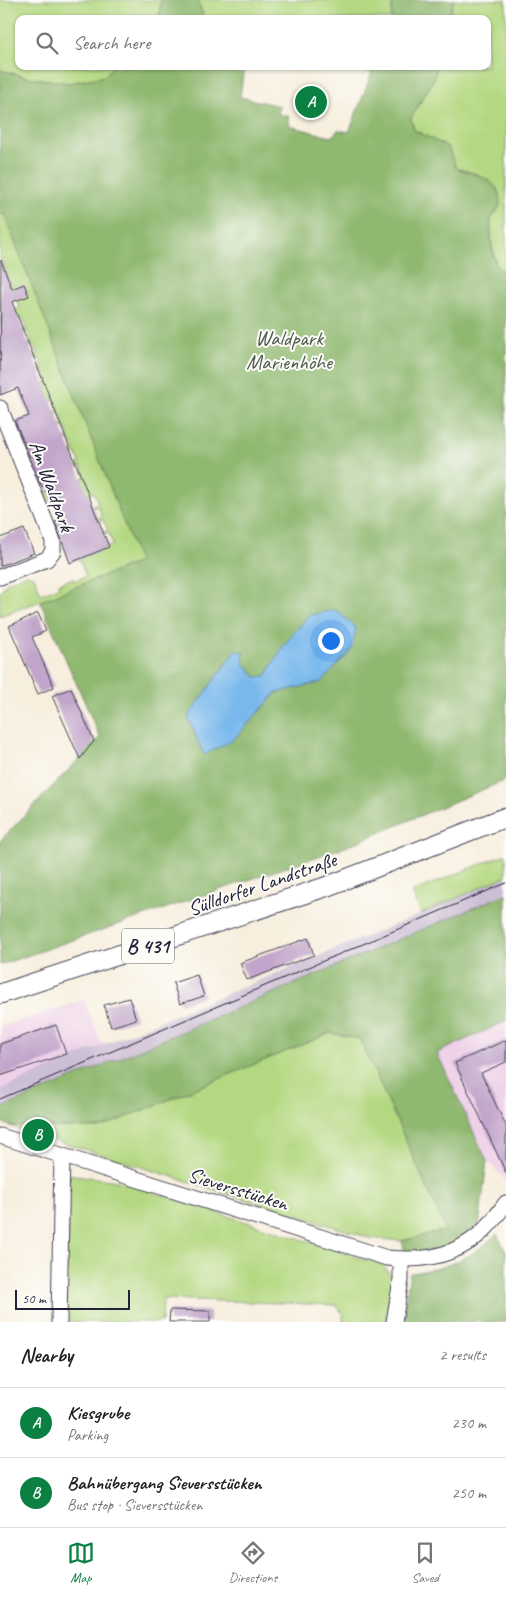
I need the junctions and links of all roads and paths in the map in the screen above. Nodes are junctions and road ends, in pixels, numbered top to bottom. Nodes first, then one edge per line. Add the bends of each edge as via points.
1 (0, 408) edge
2 (0, 577) edge
3 (506, 816) edge
4 (0, 994) edge
5 (0, 1136) edge
6 (62, 1156) junction
7 (506, 1203) edge
8 (401, 1259) junction
9 (59, 1322) edge
10 (394, 1322) edge

1 - 2 street, Am Waldpark via 53,542 53,551 47,559
3 - 4 main road, Sülldorfer Landstraße / B 431 via 320,888
5 - 6 street, Sieversstücken
6 - 8 street, Sieversstücken via 387,1258
6 - 9 street
7 - 8 street, Sieversstücken via 489,1226 463,1246 437,1256
8 - 10 street

